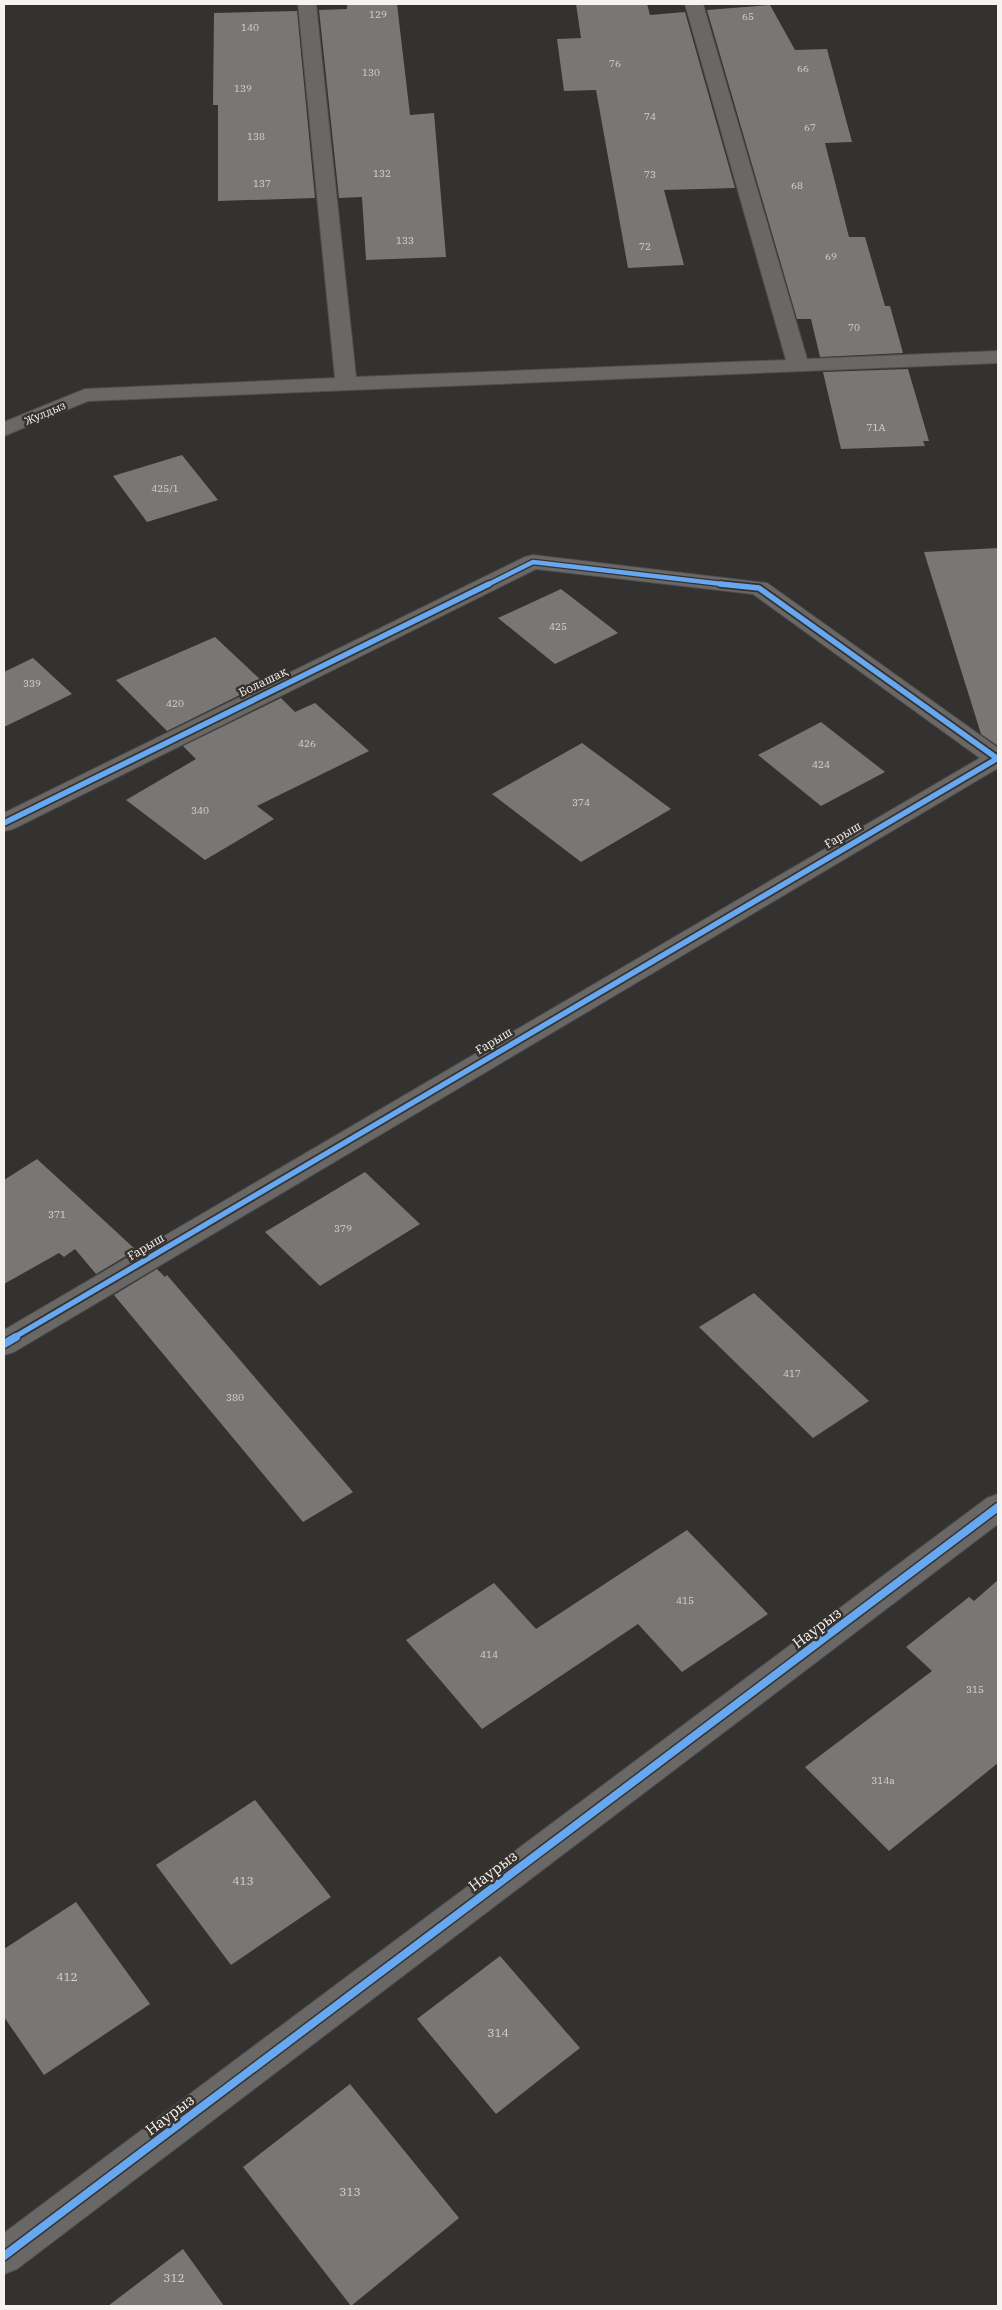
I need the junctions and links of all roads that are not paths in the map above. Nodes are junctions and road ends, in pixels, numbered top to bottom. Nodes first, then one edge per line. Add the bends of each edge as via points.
1 (307, 4) edge
2 (694, 4) edge
3 (998, 357) edge
4 (798, 365) junction
5 (346, 384) junction
6 (4, 430) edge
7 (998, 758) edge
8 (4, 823) edge
9 (4, 1344) edge
10 (998, 1507) edge
11 (4, 2256) edge

1 - 5 street
2 - 4 street
3 - 4 street
4 - 5 street
5 - 6 street, Жулдыз via 85,395
7 - 8 street, Болашақ via 759,588 533,562
7 - 9 street, Ғарыш
10 - 11 street, Наурыз

